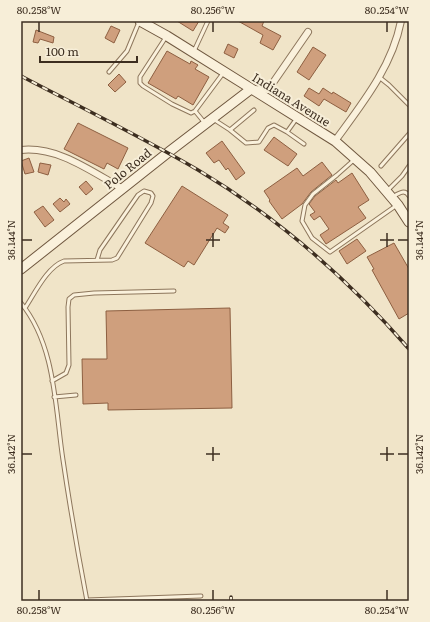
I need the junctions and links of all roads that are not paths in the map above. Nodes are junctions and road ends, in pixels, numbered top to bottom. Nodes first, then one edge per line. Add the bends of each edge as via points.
1 (140, 21) edge
2 (208, 21) edge
3 (401, 21) edge
4 (151, 24) edge
5 (308, 32) dead end
6 (167, 36) junction
7 (193, 52) junction
8 (109, 72) dead end
9 (224, 72) junction
10 (380, 77) junction
11 (251, 89) junction
12 (409, 105) edge
13 (254, 110) dead end
14 (195, 111) junction
15 (297, 118) junction
16 (208, 121) junction
17 (230, 130) junction
18 (287, 132) junction
19 (409, 134) edge
20 (335, 141) junction
21 (304, 144) dead end
22 (21, 150) edge
23 (356, 158) junction
24 (381, 166) dead end
25 (409, 166) edge
26 (123, 189) junction
27 (409, 196) edge
28 (392, 198) junction
29 (409, 222) edge
30 (97, 260) junction
31 (21, 268) edge
32 (174, 291) dead end
33 (21, 303) edge
34 (24, 308) junction
35 (52, 381) junction
36 (76, 395) dead end
37 (54, 396) junction
38 (201, 596) dead end
39 (87, 600) edge

1 - 4 main road, Indiana Avenue
1 - 8 lane via 127,51
2 - 7 lane
3 - 10 street via 394,47
4 - 6 main road, Indiana Avenue
5 - 11 street via 268,90
6 - 7 main road, Indiana Avenue
6 - 14 lane via 140,77 140,83 172,104 191,113
7 - 9 main road, Indiana Avenue
9 - 11 main road, Indiana Avenue
9 - 14 lane
10 - 12 lane
10 - 20 street
11 - 15 main road, Indiana Avenue
11 - 16 main road, Polo Road
13 - 17 lane
14 - 16 lane
15 - 18 lane
15 - 20 main road, Indiana Avenue
16 - 17 lane
16 - 26 main road, Polo Road
17 - 18 lane via 246,143 259,142 268,128 274,126
18 - 21 lane
19 - 24 lane
20 - 23 main road, Indiana Avenue
22 - 26 street via 31,149 67,158
23 - 28 main road, Indiana Avenue
23 - 28 lane via 313,194 305,206 302,221 312,238 330,252
25 - 28 lane
26 - 31 main road, Polo Road
27 - 28 lane via 402,192
28 - 29 main road, Indiana Avenue
30 - 30 lane via 117,258 151,203 151,193 144,191 138,195 100,250
30 - 34 lane via 64,261 56,264
32 - 35 lane via 94,292 74,295 69,299 68,307 69,365 66,373
33 - 34 lane
34 - 35 lane via 41,340
35 - 37 lane
36 - 37 lane
37 - 39 lane
38 - 39 lane

